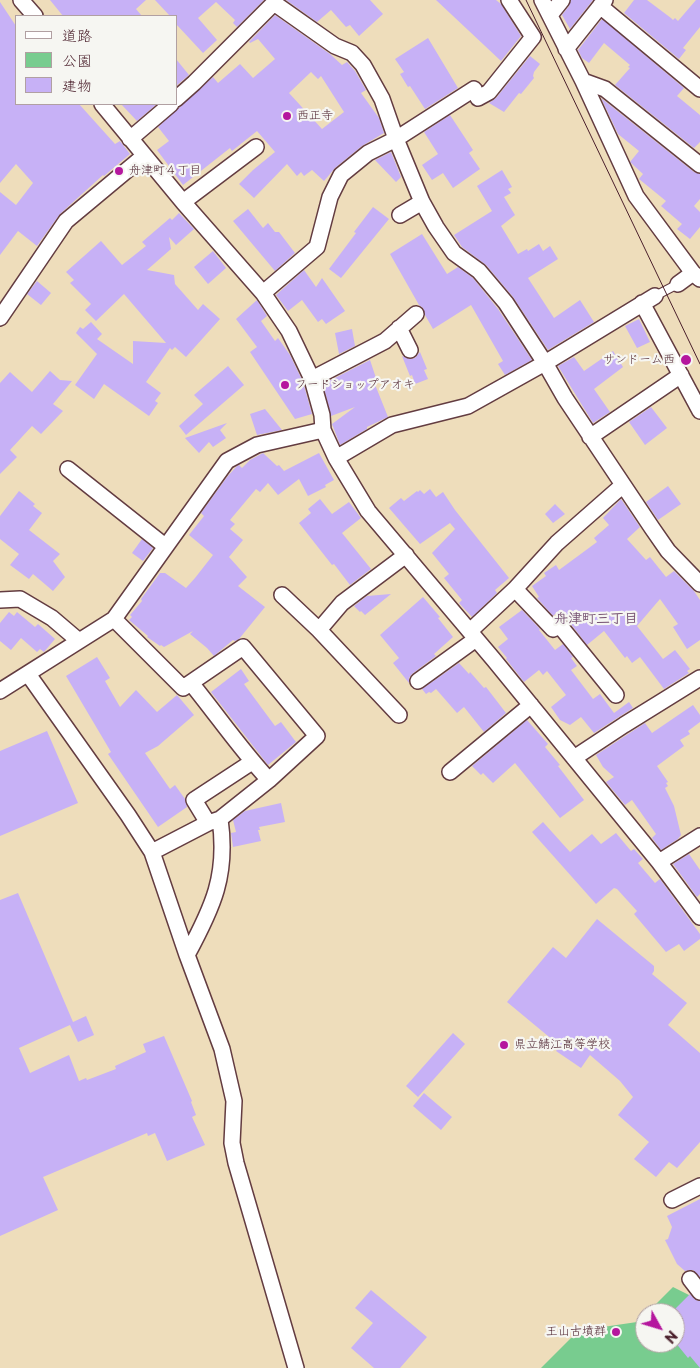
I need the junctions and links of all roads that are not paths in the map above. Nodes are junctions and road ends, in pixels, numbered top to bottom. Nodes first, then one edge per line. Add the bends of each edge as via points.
1 (509, 0) edge
2 (542, 0) edge
3 (562, 0) edge
4 (274, 1) edge
5 (602, 3) edge
6 (550, 15) junction
7 (566, 49) junction
8 (583, 81) junction
9 (700, 89) edge
10 (178, 97) edge
11 (103, 105) edge
12 (170, 105) edge
13 (130, 139) junction
14 (396, 139) junction
15 (256, 146) dead end
16 (144, 156) junction
17 (700, 165) edge
18 (182, 202) junction
19 (422, 202) junction
20 (400, 215) dead end
21 (696, 276) edge
22 (678, 284) joint
23 (263, 292) junction
24 (649, 300) junction
25 (416, 314) dead end
26 (0, 318) edge
27 (399, 328) junction
28 (410, 350) dead end
29 (545, 363) junction
30 (681, 375) junction
31 (312, 379) junction
32 (700, 410) edge
33 (322, 430) junction
34 (590, 437) junction
35 (336, 458) junction
36 (68, 469) dead end
37 (623, 485) junction
38 (165, 546) junction
39 (406, 555) junction
40 (700, 584) edge
41 (515, 589) junction
42 (282, 595) dead end
43 (0, 600) edge
44 (114, 620) junction
45 (319, 630) junction
46 (473, 635) junction
47 (79, 641) junction
48 (28, 674) junction
49 (700, 678) edge
50 (418, 681) dead end
51 (191, 683) junction
52 (0, 691) edge
53 (616, 695) dead end
54 (531, 705) junction
55 (399, 715) dead end
56 (574, 758) junction
57 (252, 762) junction
58 (450, 772) dead end
59 (269, 780) junction
60 (214, 821) junction
61 (700, 836) edge
62 (152, 852) junction
63 (659, 862) junction
64 (700, 917) edge
65 (186, 955) junction
66 (700, 1186) edge
67 (672, 1200) dead end
68 (690, 1279) dead end
69 (700, 1292) edge
70 (296, 1368) edge

1 - 14 street via 533,37 489,92 478,98 474,89
2 - 6 street
3 - 6 street
4 - 10 street
4 - 14 street via 335,46 352,53 364,65 382,99
5 - 7 street
5 - 9 street
6 - 7 street
7 - 8 street
8 - 17 street via 605,89
8 - 21 street via 636,196
11 - 13 street
12 - 13 street
13 - 16 street
14 - 19 street
14 - 23 street via 368,153 341,175 330,197 317,247
15 - 18 street
16 - 18 street
16 - 26 street via 66,221
18 - 23 street
19 - 20 street
19 - 29 street via 454,253 479,271 506,303
21 - 22 street
22 - 24 lane
23 - 31 street via 290,331
24 - 29 street
24 - 30 street
25 - 27 street
27 - 28 street
27 - 31 street via 385,341
29 - 34 street
29 - 35 street via 468,406 392,425
30 - 32 street
30 - 34 street
31 - 33 street via 322,415
33 - 35 street
33 - 38 street via 257,445 227,461
34 - 37 street
35 - 39 street via 368,511
36 - 38 street
37 - 40 street via 668,551
37 - 41 street via 557,543
38 - 44 street
39 - 45 street via 342,603
39 - 46 street
41 - 46 street
41 - 53 street via 553,629 565,621
42 - 45 street
43 - 47 street via 20,600 52,618
44 - 47 street
44 - 51 street via 183,688
45 - 55 street
46 - 50 street
46 - 54 street
47 - 48 street
48 - 52 street
48 - 62 street
49 - 56 street
51 - 57 street
51 - 59 street via 243,647 317,736
54 - 56 street
54 - 58 street
56 - 63 street
57 - 59 street
57 - 60 street via 194,800
59 - 60 street
60 - 62 street
60 - 65 street via 224,841 219,887
61 - 63 street
62 - 65 street
63 - 64 street
65 - 70 street via 222,1049 234,1101 232,1143 236,1163
66 - 67 street
68 - 69 street

